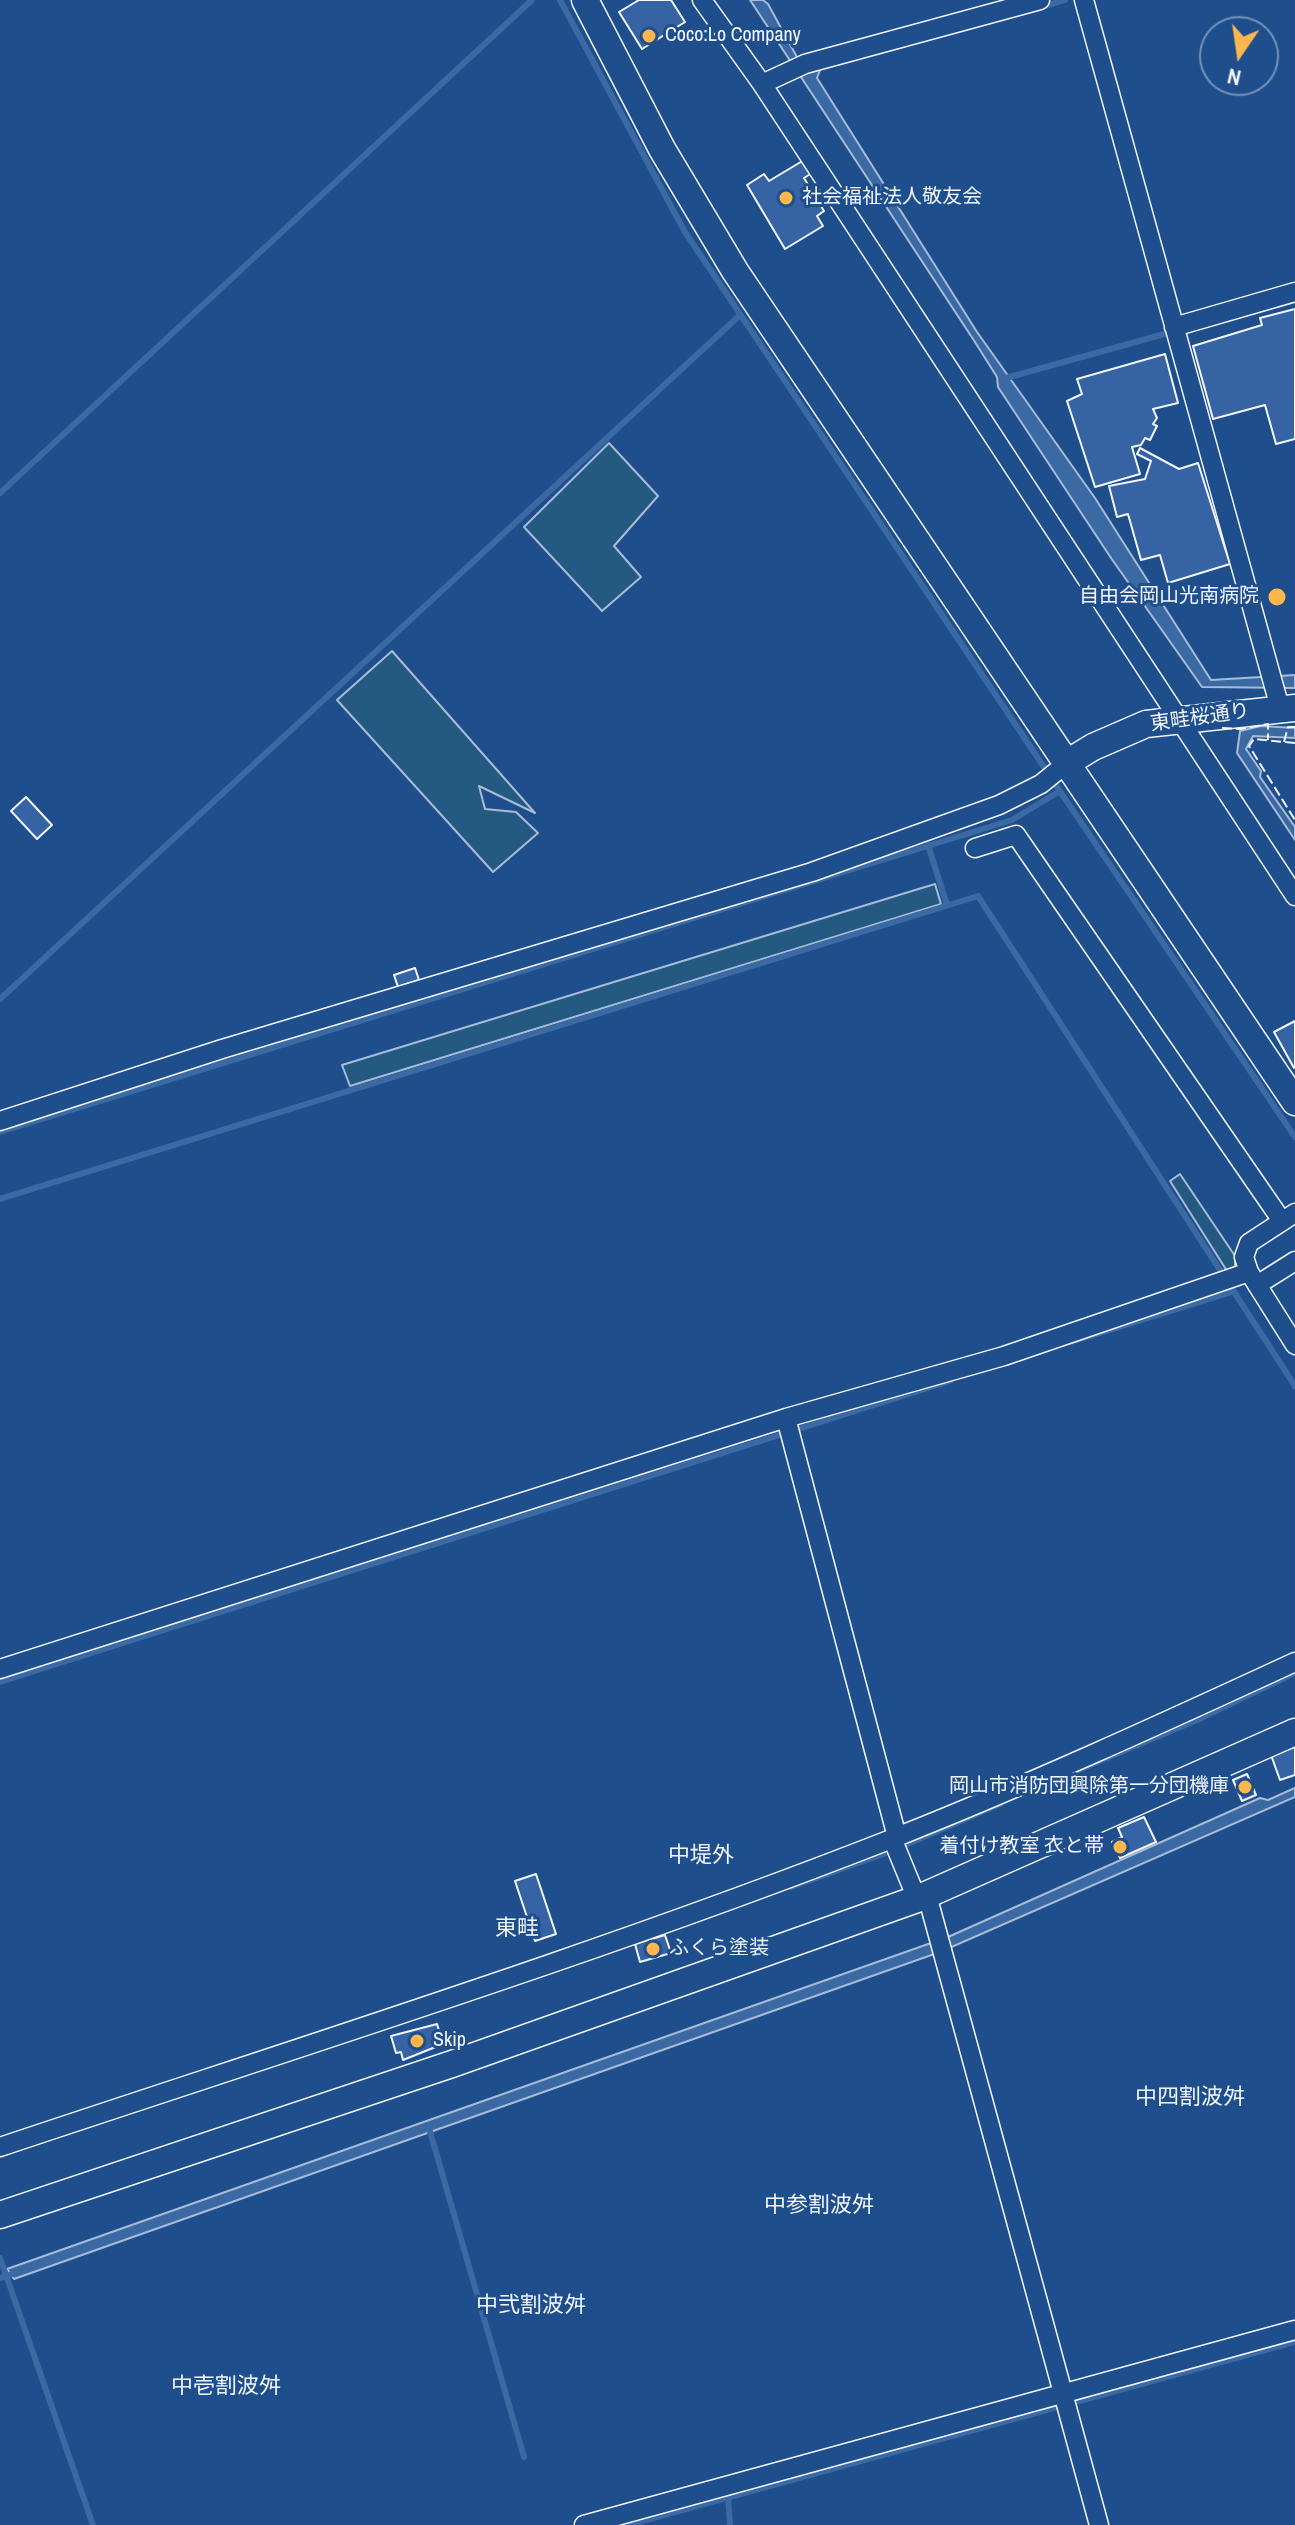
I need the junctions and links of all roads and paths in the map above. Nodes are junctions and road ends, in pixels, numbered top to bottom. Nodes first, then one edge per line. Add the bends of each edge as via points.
1 (585, 0) edge
2 (702, 0) edge
3 (1040, 0) edge
4 (1084, 0) edge
5 (762, 84) junction
6 (1295, 292) edge
7 (1174, 327) junction
8 (1280, 696) edge
9 (1179, 722) junction
10 (1067, 763) junction
11 (975, 848) dead end
12 (1295, 896) edge
13 (1295, 1102) edge
14 (0, 1121) edge
15 (1288, 1217) edge
16 (1295, 1261) edge
17 (1240, 1279) junction
18 (1295, 1345) edge
19 (789, 1427) junction
20 (1295, 1662) edge
21 (0, 1669) edge
22 (1295, 1732) edge
23 (896, 1843) junction
24 (922, 1897) junction
25 (0, 2147) edge
26 (0, 2215) edge
27 (1295, 2330) edge
28 (1066, 2400) junction
29 (584, 2525) edge
30 (1099, 2525) edge

1 - 10 street via 662,149 735,271
2 - 5 street
3 - 5 street via 798,66
4 - 7 street
5 - 9 street
6 - 7 street
7 - 8 street
8 - 9 street, 東畦桜通り
9 - 10 street, 東畦桜通り via 1127,731
9 - 12 street
10 - 13 street
10 - 14 street via 1041,784 999,805 812,872
11 - 15 street via 1016,835
15 - 17 street via 1249,1243
16 - 17 street
17 - 18 street
17 - 19 street
19 - 21 street
19 - 23 street
20 - 23 street
22 - 24 street
23 - 24 street
23 - 25 street
24 - 26 street via 452,2064
24 - 28 street via 942,1946
27 - 28 street
28 - 29 street
28 - 30 street

